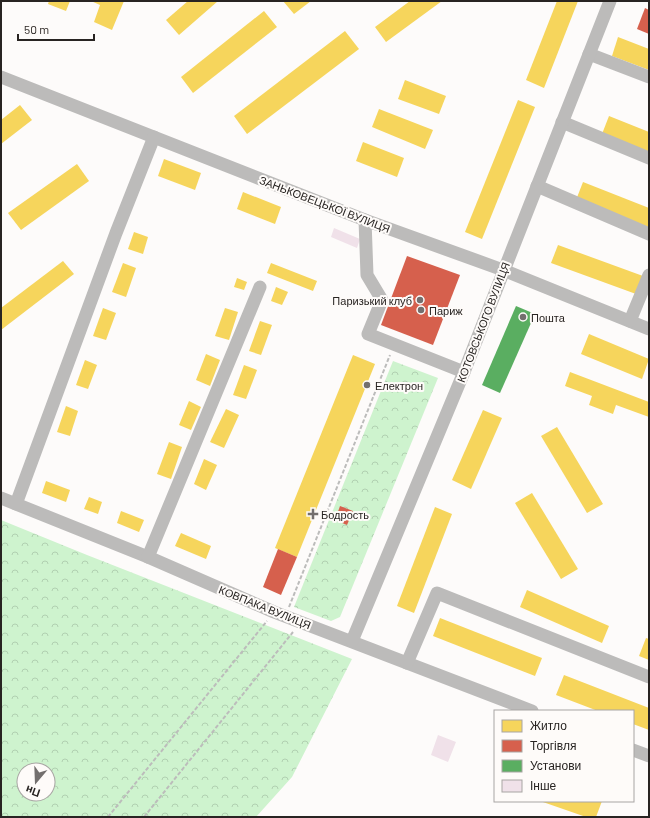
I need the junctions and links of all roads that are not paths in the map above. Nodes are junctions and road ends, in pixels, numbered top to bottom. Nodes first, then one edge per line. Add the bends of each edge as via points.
1 (610, 1) edge
2 (589, 54) junction
3 (1, 77) edge
4 (649, 77) edge
5 (562, 122) junction
6 (154, 137) junction
7 (649, 158) edge
8 (537, 186) junction
9 (365, 220) junction
10 (649, 234) edge
11 (503, 270) junction
12 (649, 275) edge
13 (260, 287) dead end
14 (630, 321) junction
15 (649, 329) edge
16 (464, 372) junction
17 (1, 498) edge
18 (16, 504) junction
19 (148, 557) junction
20 (352, 641) junction
21 (407, 664) junction
22 (649, 677) edge
23 (529, 710) edge
24 (634, 750) edge
25 (649, 756) edge

1 - 2 street, КОТОВСЬКОГО ВУЛИЦЯ
2 - 4 street
2 - 5 street, КОТОВСЬКОГО ВУЛИЦЯ
3 - 6 street, ЗАНЬКОВЕЦЬКОЇ ВУЛИЦЯ
5 - 7 street
5 - 8 street, КОТОВСЬКОГО ВУЛИЦЯ
6 - 9 street, ЗАНЬКОВЕЦЬКОЇ ВУЛИЦЯ
6 - 18 street
8 - 10 street
8 - 11 street, КОТОВСЬКОГО ВУЛИЦЯ
9 - 11 street, ЗАНЬКОВЕЦЬКОЇ ВУЛИЦЯ
9 - 16 street via 367,275 382,300 368,334
11 - 14 street, ЗАНЬКОВЕЦЬКОЇ ВУЛИЦЯ
11 - 16 street, КОТОВСЬКОГО ВУЛИЦЯ
12 - 14 street
13 - 19 street
14 - 15 street, ЗАНЬКОВЕЦЬКОЇ ВУЛИЦЯ
16 - 20 street, КОТОВСЬКОГО ВУЛИЦЯ
17 - 18 street, КОВПАКА ВУЛИЦЯ
18 - 19 street, КОВПАКА ВУЛИЦЯ
19 - 20 street, КОВПАКА ВУЛИЦЯ via 280,614
20 - 21 street, КОВПАКА ВУЛИЦЯ
21 - 22 street via 437,592
21 - 23 street, КОВПАКА ВУЛИЦЯ
24 - 25 street

